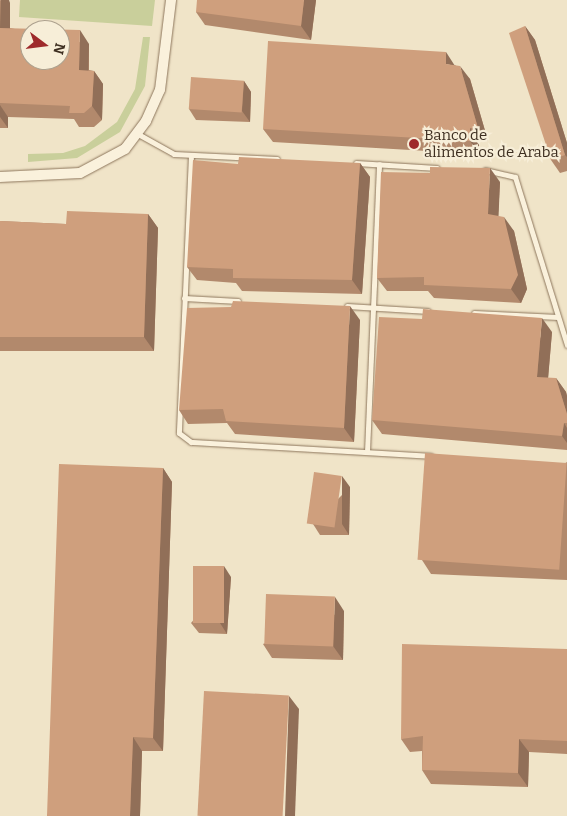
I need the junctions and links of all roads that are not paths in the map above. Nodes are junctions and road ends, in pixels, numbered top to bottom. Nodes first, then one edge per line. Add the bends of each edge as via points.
1 (171, 0) edge
2 (138, 134) junction
3 (190, 155) junction
4 (290, 160) edge
5 (349, 163) edge
6 (379, 164) junction
7 (448, 168) edge
8 (478, 170) edge
9 (0, 177) edge
10 (184, 298) junction
11 (244, 301) edge
12 (334, 306) edge
13 (374, 308) junction
14 (442, 311) edge
15 (461, 312) edge
16 (558, 317) junction
17 (567, 345) edge
18 (367, 452) junction
19 (443, 457) edge

1 - 2 street via 160,90
2 - 3 lane via 174,154
2 - 9 street via 109,160 80,173
3 - 4 lane
3 - 10 lane
5 - 6 lane
6 - 7 lane
6 - 13 lane
8 - 16 lane via 515,177
10 - 11 lane
10 - 18 lane via 179,433 191,442
12 - 13 lane
13 - 14 lane
13 - 18 lane
15 - 16 lane
16 - 17 lane
18 - 19 lane

